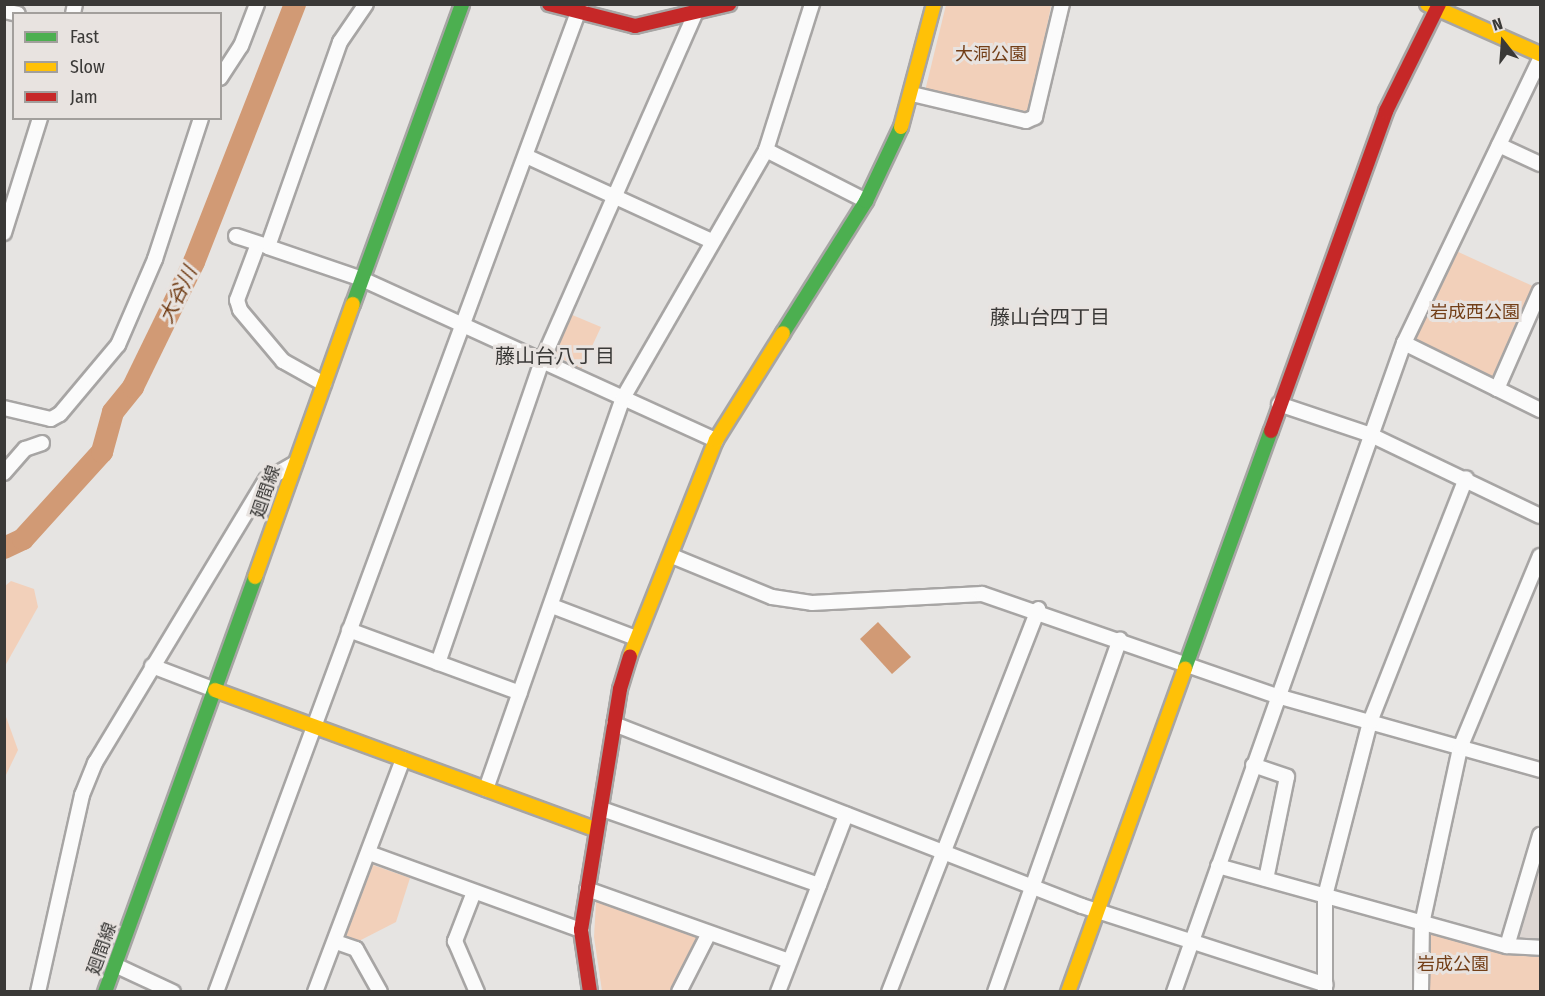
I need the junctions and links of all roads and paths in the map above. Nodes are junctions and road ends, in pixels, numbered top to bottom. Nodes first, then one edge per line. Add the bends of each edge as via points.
1 (256, 4) edge
2 (366, 4) edge
3 (462, 4) edge
4 (549, 4) edge
5 (729, 4) edge
6 (812, 4) edge
7 (934, 4) edge
8 (1062, 4) edge
9 (1434, 6) edge
10 (579, 10) edge
11 (697, 10) edge
12 (1540, 54) edge
13 (1540, 59) edge
14 (225, 60) edge
15 (912, 94) junction
16 (39, 120) edge
17 (200, 120) edge
18 (1499, 144) junction
19 (766, 150) junction
20 (526, 156) junction
21 (1540, 164) edge
22 (615, 198) junction
23 (866, 201) junction
24 (4, 233) edge
25 (236, 236) dead end
26 (712, 241) junction
27 (263, 245) junction
28 (362, 279) junction
29 (1540, 291) edge
30 (462, 325) junction
31 (1404, 344) junction
32 (542, 361) junction
33 (324, 384) junction
34 (1497, 389) junction
35 (623, 398) junction
36 (1279, 404) junction
37 (4, 408) edge
38 (1540, 410) edge
39 (1371, 435) junction
40 (716, 440) junction
41 (42, 443) dead end
42 (295, 463) junction
43 (4, 473) edge
44 (1467, 477) junction
45 (1540, 516) edge
46 (672, 556) junction
47 (1540, 556) edge
48 (552, 606) junction
49 (1038, 609) junction
50 (349, 630) junction
51 (636, 638) junction
52 (1120, 639) junction
53 (438, 663) junction
54 (1184, 663) junction
55 (152, 666) junction
56 (215, 690) junction
57 (520, 693) junction
58 (1277, 696) junction
59 (1370, 723) junction
60 (614, 724) junction
61 (313, 726) junction
62 (1460, 748) junction
63 (403, 759) junction
64 (1253, 765) junction
65 (1540, 770) edge
66 (486, 789) junction
67 (602, 809) junction
68 (846, 815) junction
69 (595, 829) junction
70 (1540, 835) edge
71 (369, 853) junction
72 (944, 853) junction
73 (1218, 866) junction
74 (1266, 879) junction
75 (819, 885) junction
76 (1031, 888) junction
77 (587, 889) junction
78 (474, 892) junction
79 (1325, 896) junction
80 (1097, 912) junction
81 (1422, 924) junction
82 (581, 930) junction
83 (709, 933) junction
84 (336, 942) junction
85 (1191, 944) junction
86 (1507, 946) junction
87 (1540, 948) edge
88 (789, 961) junction
89 (115, 965) junction
90 (1326, 988) edge
91 (38, 992) edge
92 (105, 992) edge
93 (173, 992) edge
94 (216, 992) edge
95 (315, 992) edge
96 (380, 992) edge
97 (477, 992) edge
98 (590, 992) edge
99 (679, 992) edge
100 (778, 992) edge
101 (889, 992) edge
102 (995, 992) edge
103 (1068, 992) edge
104 (1174, 992) edge
105 (1422, 992) edge

1 - 14 street
2 - 27 street via 340,42
3 - 28 street, 廻間線
4 - 10 street
5 - 11 street
6 - 19 street
7 - 15 street
8 - 15 street via 1035,117 1026,121
9 - 12 street
9 - 36 street via 1386,111
10 - 11 street via 635,26
10 - 20 street
11 - 22 street
13 - 18 street
15 - 23 street
16 - 24 street
17 - 37 street via 154,259 118,345 51,419
18 - 21 street
18 - 31 street
19 - 23 street
19 - 26 street
20 - 22 street
20 - 30 street
22 - 26 street
22 - 32 street
23 - 40 street
25 - 27 street
26 - 35 street
27 - 28 street
27 - 33 street via 237,300 240,309 283,362
28 - 30 street
28 - 33 street, 廻間線
29 - 34 street
30 - 32 street
30 - 50 street
31 - 34 street
31 - 39 street
32 - 35 street
32 - 53 street
33 - 42 street, 廻間線
34 - 38 street
35 - 40 street
35 - 48 street
36 - 39 street
36 - 54 street
39 - 44 street
39 - 58 street
40 - 46 street
41 - 43 street via 25,449
42 - 55 street via 266,480
42 - 56 street, 廻間線
44 - 45 street
44 - 59 street
46 - 49 street via 772,597 812,603 982,594
46 - 51 street
47 - 62 street
48 - 51 street
48 - 57 street
49 - 52 street
49 - 72 street
50 - 53 street
50 - 61 street
51 - 60 street
52 - 54 street
52 - 76 street
53 - 57 street
54 - 58 street
54 - 80 street
55 - 56 street
55 - 91 street via 82,795
56 - 61 street
56 - 89 street, 廻間線
57 - 66 street
58 - 59 street
58 - 64 street
59 - 62 street
59 - 79 street
60 - 67 street
60 - 68 street
61 - 63 street
61 - 94 street
62 - 65 street
62 - 81 street
63 - 66 street
63 - 71 street
64 - 73 street
64 - 74 street via 1287,777
66 - 69 street
67 - 69 street
67 - 75 street
68 - 72 street
68 - 75 street
69 - 77 street
70 - 86 street
71 - 78 street
71 - 84 street
72 - 76 street
72 - 101 street
73 - 74 street
73 - 85 street
74 - 79 street
75 - 88 street
76 - 80 street
76 - 102 street
77 - 82 street
77 - 83 street
78 - 82 street
78 - 97 street via 455,941
79 - 81 street
79 - 90 street
80 - 85 street
80 - 103 street
81 - 86 street
81 - 105 street
82 - 98 street
83 - 88 street
83 - 99 street
84 - 95 street
84 - 96 street via 356,949
85 - 90 street
85 - 104 street
86 - 87 street
88 - 100 street
89 - 92 street, 廻間線
89 - 93 street

